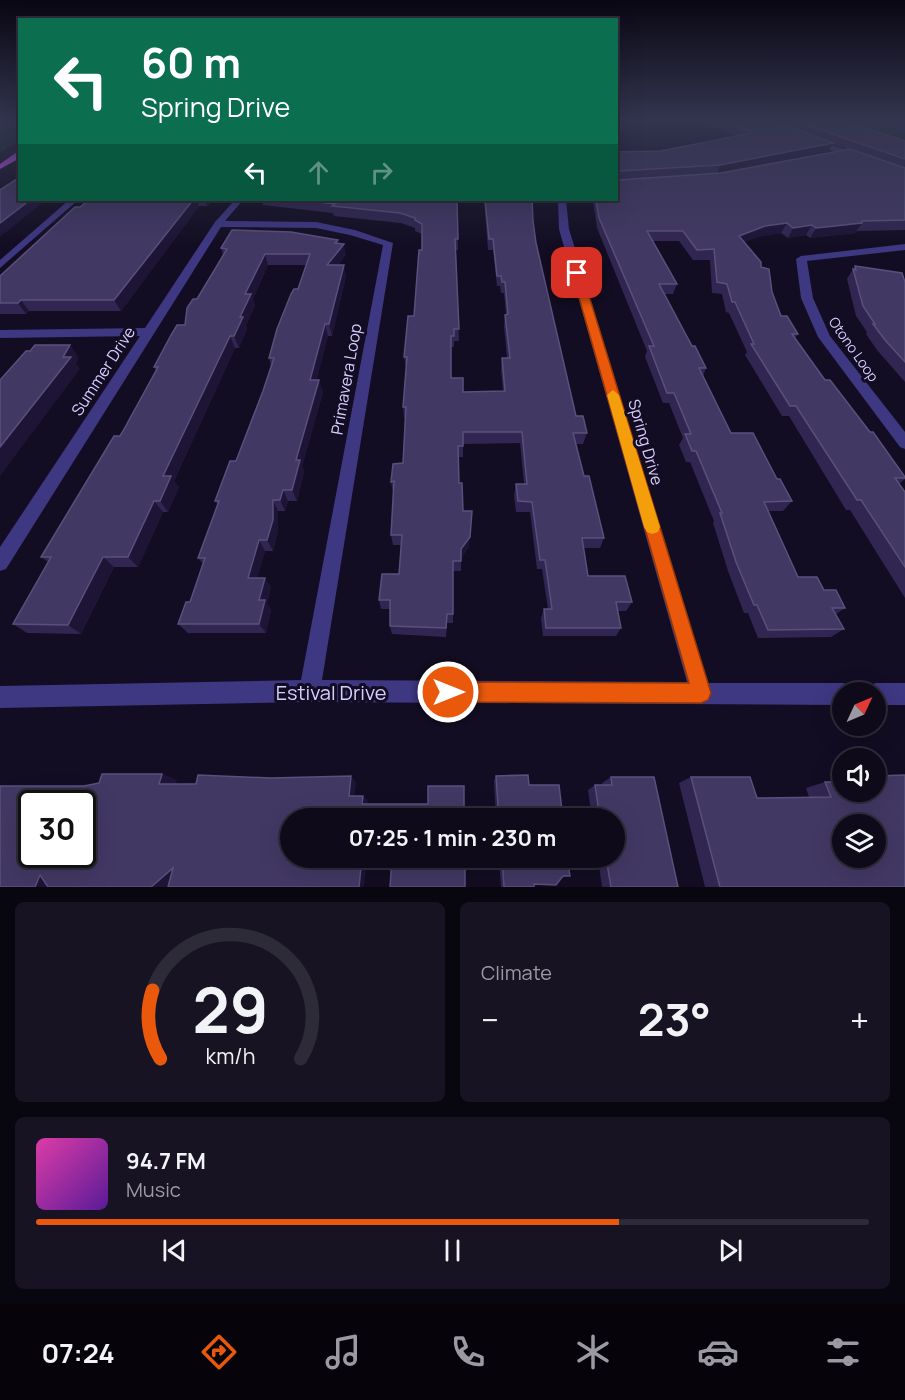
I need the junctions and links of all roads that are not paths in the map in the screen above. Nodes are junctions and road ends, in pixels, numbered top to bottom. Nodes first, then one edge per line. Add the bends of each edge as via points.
1 (73, 201) edge
2 (238, 201) edge
3 (562, 201) edge
4 (218, 224) junction
5 (905, 247) edge
6 (0, 265) edge
7 (148, 332) junction
8 (0, 334) edge
9 (905, 442) edge
10 (0, 563) edge
11 (310, 691) junction
12 (701, 693) junction
13 (832, 694) edge
14 (886, 694) edge
15 (905, 694) edge
16 (0, 697) edge

1 - 6 street
2 - 4 street, Summer Drive
3 - 12 street, Spring Drive via 564,229
4 - 7 street, Summer Drive
4 - 11 street, Primavera Loop via 316,225 388,243
5 - 9 street, Otono Loop via 801,259 807,298 824,337
7 - 8 street
7 - 10 street, Summer Drive
11 - 12 street, Estival Drive
11 - 16 street, Estival Drive
12 - 13 street, Estival Drive
14 - 15 street

